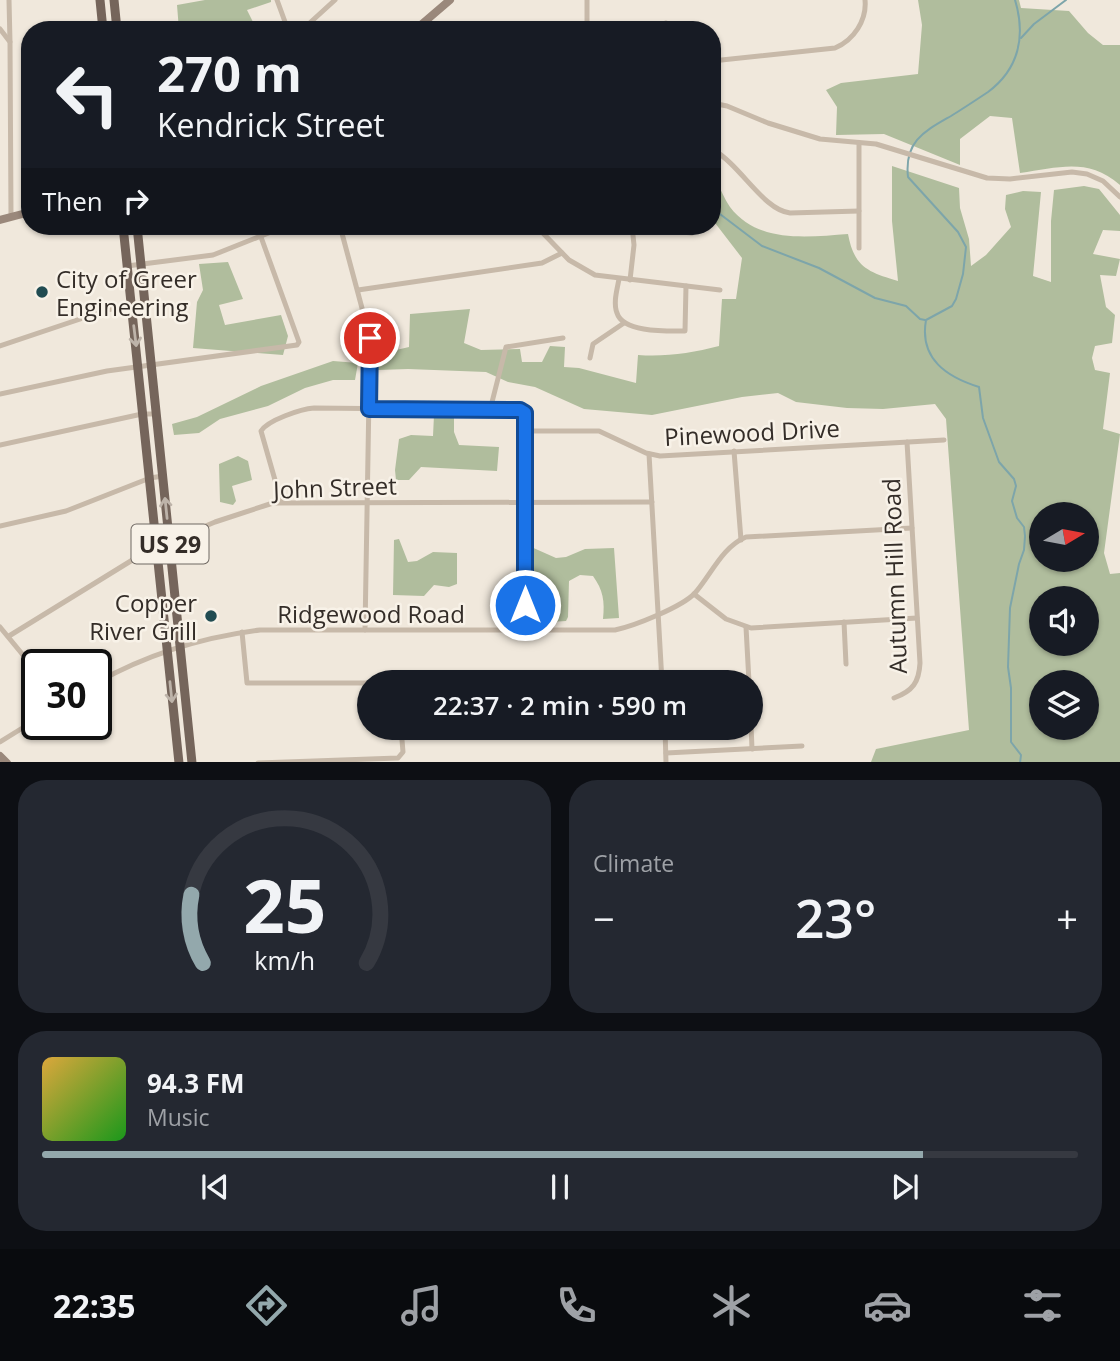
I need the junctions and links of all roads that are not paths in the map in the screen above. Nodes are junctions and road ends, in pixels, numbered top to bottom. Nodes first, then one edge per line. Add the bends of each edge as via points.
1 (9, 0) edge
2 (100, 0) edge
3 (114, 0) edge
4 (277, 0) edge
5 (335, 0) edge
6 (450, 0) edge
7 (587, 0) edge
8 (865, 0) edge
9 (102, 21) edge
10 (116, 21) edge
11 (285, 21) edge
12 (312, 21) edge
13 (426, 21) edge
14 (587, 21) edge
15 (0, 29) edge
16 (9, 42) junction
17 (721, 60) edge
18 (721, 105) edge
19 (859, 143) junction
20 (721, 155) edge
21 (1120, 197) edge
22 (859, 211) junction
23 (21, 214) edge
24 (11, 217) junction
25 (0, 220) edge
26 (124, 235) edge
27 (138, 235) edge
28 (266, 235) edge
29 (343, 235) edge
30 (544, 235) edge
31 (633, 235) edge
32 (262, 237) junction
33 (859, 248) dead end
34 (562, 254) junction
35 (141, 264) junction
36 (127, 266) junction
37 (619, 279) junction
38 (630, 280) junction
39 (686, 286) junction
40 (358, 290) junction
41 (720, 290) dead end
42 (145, 302) junction
43 (131, 305) junction
44 (624, 323) junction
45 (563, 338) dead end
46 (0, 346) edge
47 (590, 358) dead end
48 (152, 365) junction
49 (138, 367) junction
50 (0, 394) edge
51 (369, 409) junction
52 (490, 410) junction
53 (142, 414) junction
54 (157, 414) junction
55 (526, 432) junction
56 (944, 440) dead end
57 (907, 442) junction
58 (0, 444) edge
59 (734, 452) junction
60 (649, 454) junction
61 (163, 476) junction
62 (150, 478) junction
63 (281, 501) junction
64 (368, 502) junction
65 (652, 502) junction
66 (525, 503) junction
67 (0, 526) edge
68 (912, 528) junction
69 (741, 540) junction
70 (170, 542) junction
71 (157, 546) junction
72 (694, 594) junction
73 (658, 614) junction
74 (917, 618) junction
75 (844, 622) junction
76 (0, 627) edge
77 (746, 627) junction
78 (365, 630) junction
79 (525, 631) junction
80 (242, 632) junction
81 (9, 636) junction
82 (180, 648) junction
83 (21, 651) edge
84 (167, 653) junction
85 (846, 664) dead end
86 (661, 670) edge
87 (748, 670) edge
88 (112, 675) edge
89 (357, 683) edge
90 (894, 698) dead end
91 (21, 729) edge
92 (402, 740) edge
93 (665, 740) edge
94 (752, 740) edge
95 (0, 742) edge
96 (802, 746) dead end
97 (752, 749) junction
98 (666, 753) junction
99 (0, 756) edge
100 (7, 762) edge
101 (179, 762) edge
102 (192, 762) edge
103 (258, 762) edge
104 (666, 762) edge

1 - 16 street
2 - 9 main road
3 - 10 main road
4 - 11 street
5 - 12 street
6 - 13 main road
7 - 14 street
8 - 17 street via 861,23 847,42 835,48
15 - 16 street
16 - 24 street
18 - 19 street via 820,139
19 - 21 street via 994,178 1087,174
19 - 22 street
20 - 22 street via 780,212
22 - 33 street
23 - 24 main road
24 - 25 main road
26 - 36 main road, US 29
27 - 35 main road, US 29
28 - 32 street
29 - 40 street
30 - 34 street
31 - 38 street
32 - 35 street via 213,256
32 - 48 street via 297,345
34 - 37 street via 590,273
34 - 40 street via 542,263
35 - 36 street
35 - 42 main road, US 29
36 - 43 main road, US 29
37 - 38 street
37 - 44 street via 616,309
38 - 39 street
39 - 41 street
39 - 44 street via 685,331
40 - 51 street via 370,338
42 - 43 street
42 - 48 main road, US 29
43 - 46 street
43 -> 49 main road, US 29
44 - 47 street via 593,344
45 - 52 street via 506,347
48 - 49 street
48 - 54 main road, US 29
49 - 50 street
49 - 53 main road, US 29
51 - 52 street
51 - 63 street via 309,408 263,428 261,435
51 - 64 street
52 - 55 street via 522,410
53 - 54 street
53 - 58 street
53 - 62 main road, US 29
54 - 61 main road, US 29
55 - 60 street, Pinewood Drive via 599,431
55 - 66 street
56 - 57 street, Pinewood Drive
57 - 59 street, Pinewood Drive
57 - 68 street, Autumn Hill Road
59 - 60 street, Pinewood Drive
59 - 69 street
60 - 65 street
61 - 62 street
70 -> 61 main road, US 29
62 - 67 street via 66,511
62 - 71 main road, US 29
63 - 64 street, John Street
63 - 70 street, John Street
64 - 66 street, John Street
64 - 78 street
65 - 66 street, John Street
65 - 73 street
66 - 79 street
68 - 69 street
68 - 74 street, Autumn Hill Road
69 - 72 street
70 - 71 street, John Street
70 - 82 main road, US 29
71 - 81 street, John Street
71 - 84 main road, US 29
72 - 73 street, Ridgewood Road
72 - 77 street via 714,611
73 - 79 street, Ridgewood Road via 608,631
73 - 86 street
74 - 75 street
74 - 90 street, Autumn Hill Road via 919,677 906,694
75 - 77 street
75 - 85 street
76 - 81 street
77 - 87 street
78 - 79 street, Ridgewood Road
78 - 80 street, Ridgewood Road
80 - 82 street, Ridgewood Road
80 - 89 street via 247,683
81 - 83 street
82 - 84 street, Ridgewood Road
82 - 102 main road, US 29
84 - 88 street, Ridgewood Road
84 -> 101 main road, US 29
91 - 95 street
92 - 103 street via 403,752 396,758
93 - 98 street
94 - 97 street
96 - 97 street
97 - 98 street
98 - 104 street
99 - 100 main road

